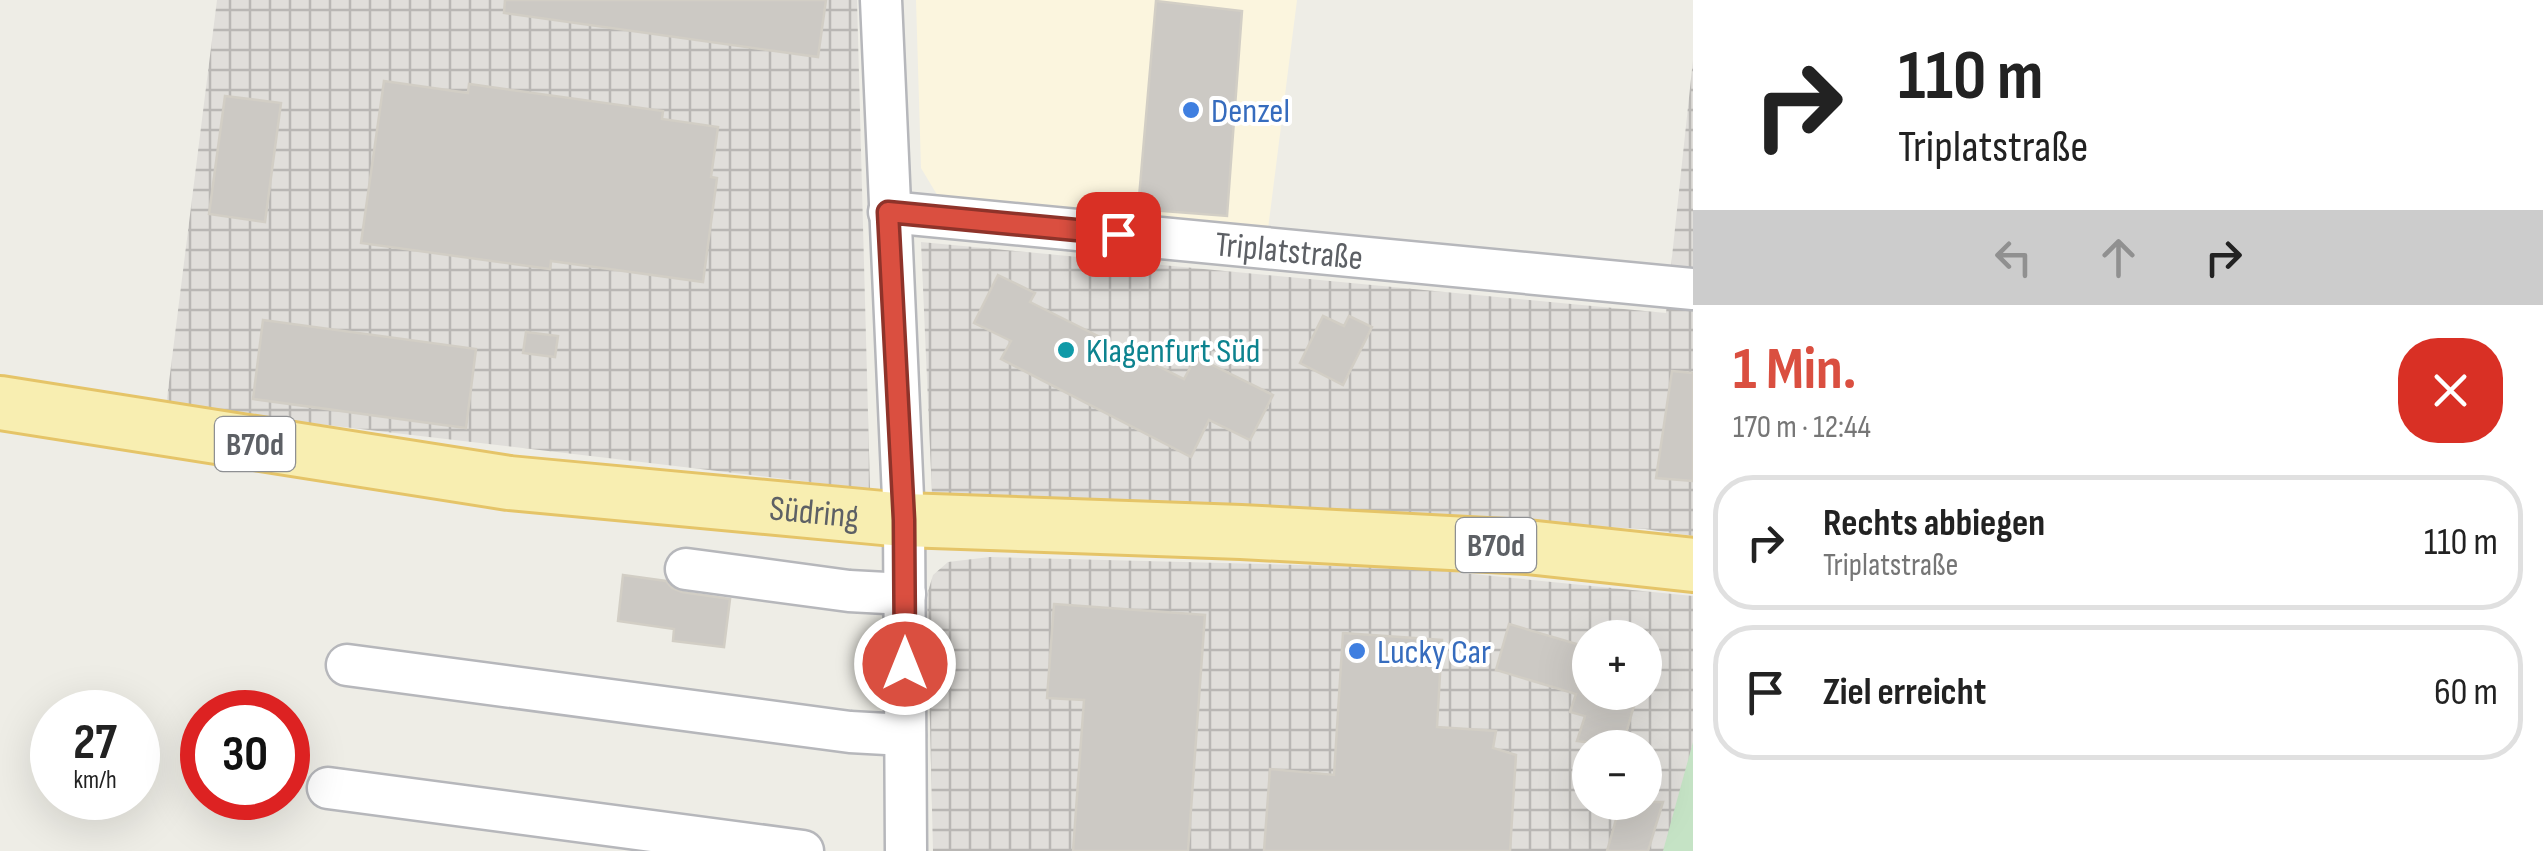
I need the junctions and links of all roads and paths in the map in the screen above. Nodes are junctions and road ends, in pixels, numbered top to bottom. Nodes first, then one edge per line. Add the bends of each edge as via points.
1 (881, 0) edge
2 (888, 212) junction
3 (1693, 290) edge
4 (0, 403) edge
5 (904, 520) junction
6 (1693, 565) edge
7 (686, 569) dead end
8 (904, 594) junction
9 (347, 665) dead end
10 (905, 735) junction
11 (328, 788) dead end
12 (803, 851) edge
13 (906, 851) edge

1 - 2 street
2 - 3 street, Triplatstraße
2 - 5 street
4 - 5 main road, Südring / B70d via 510,484
5 - 6 main road, Südring / B70d via 1526,546
5 - 8 street
7 - 8 street
8 - 10 street
9 - 10 street
10 - 13 street
11 - 12 street

